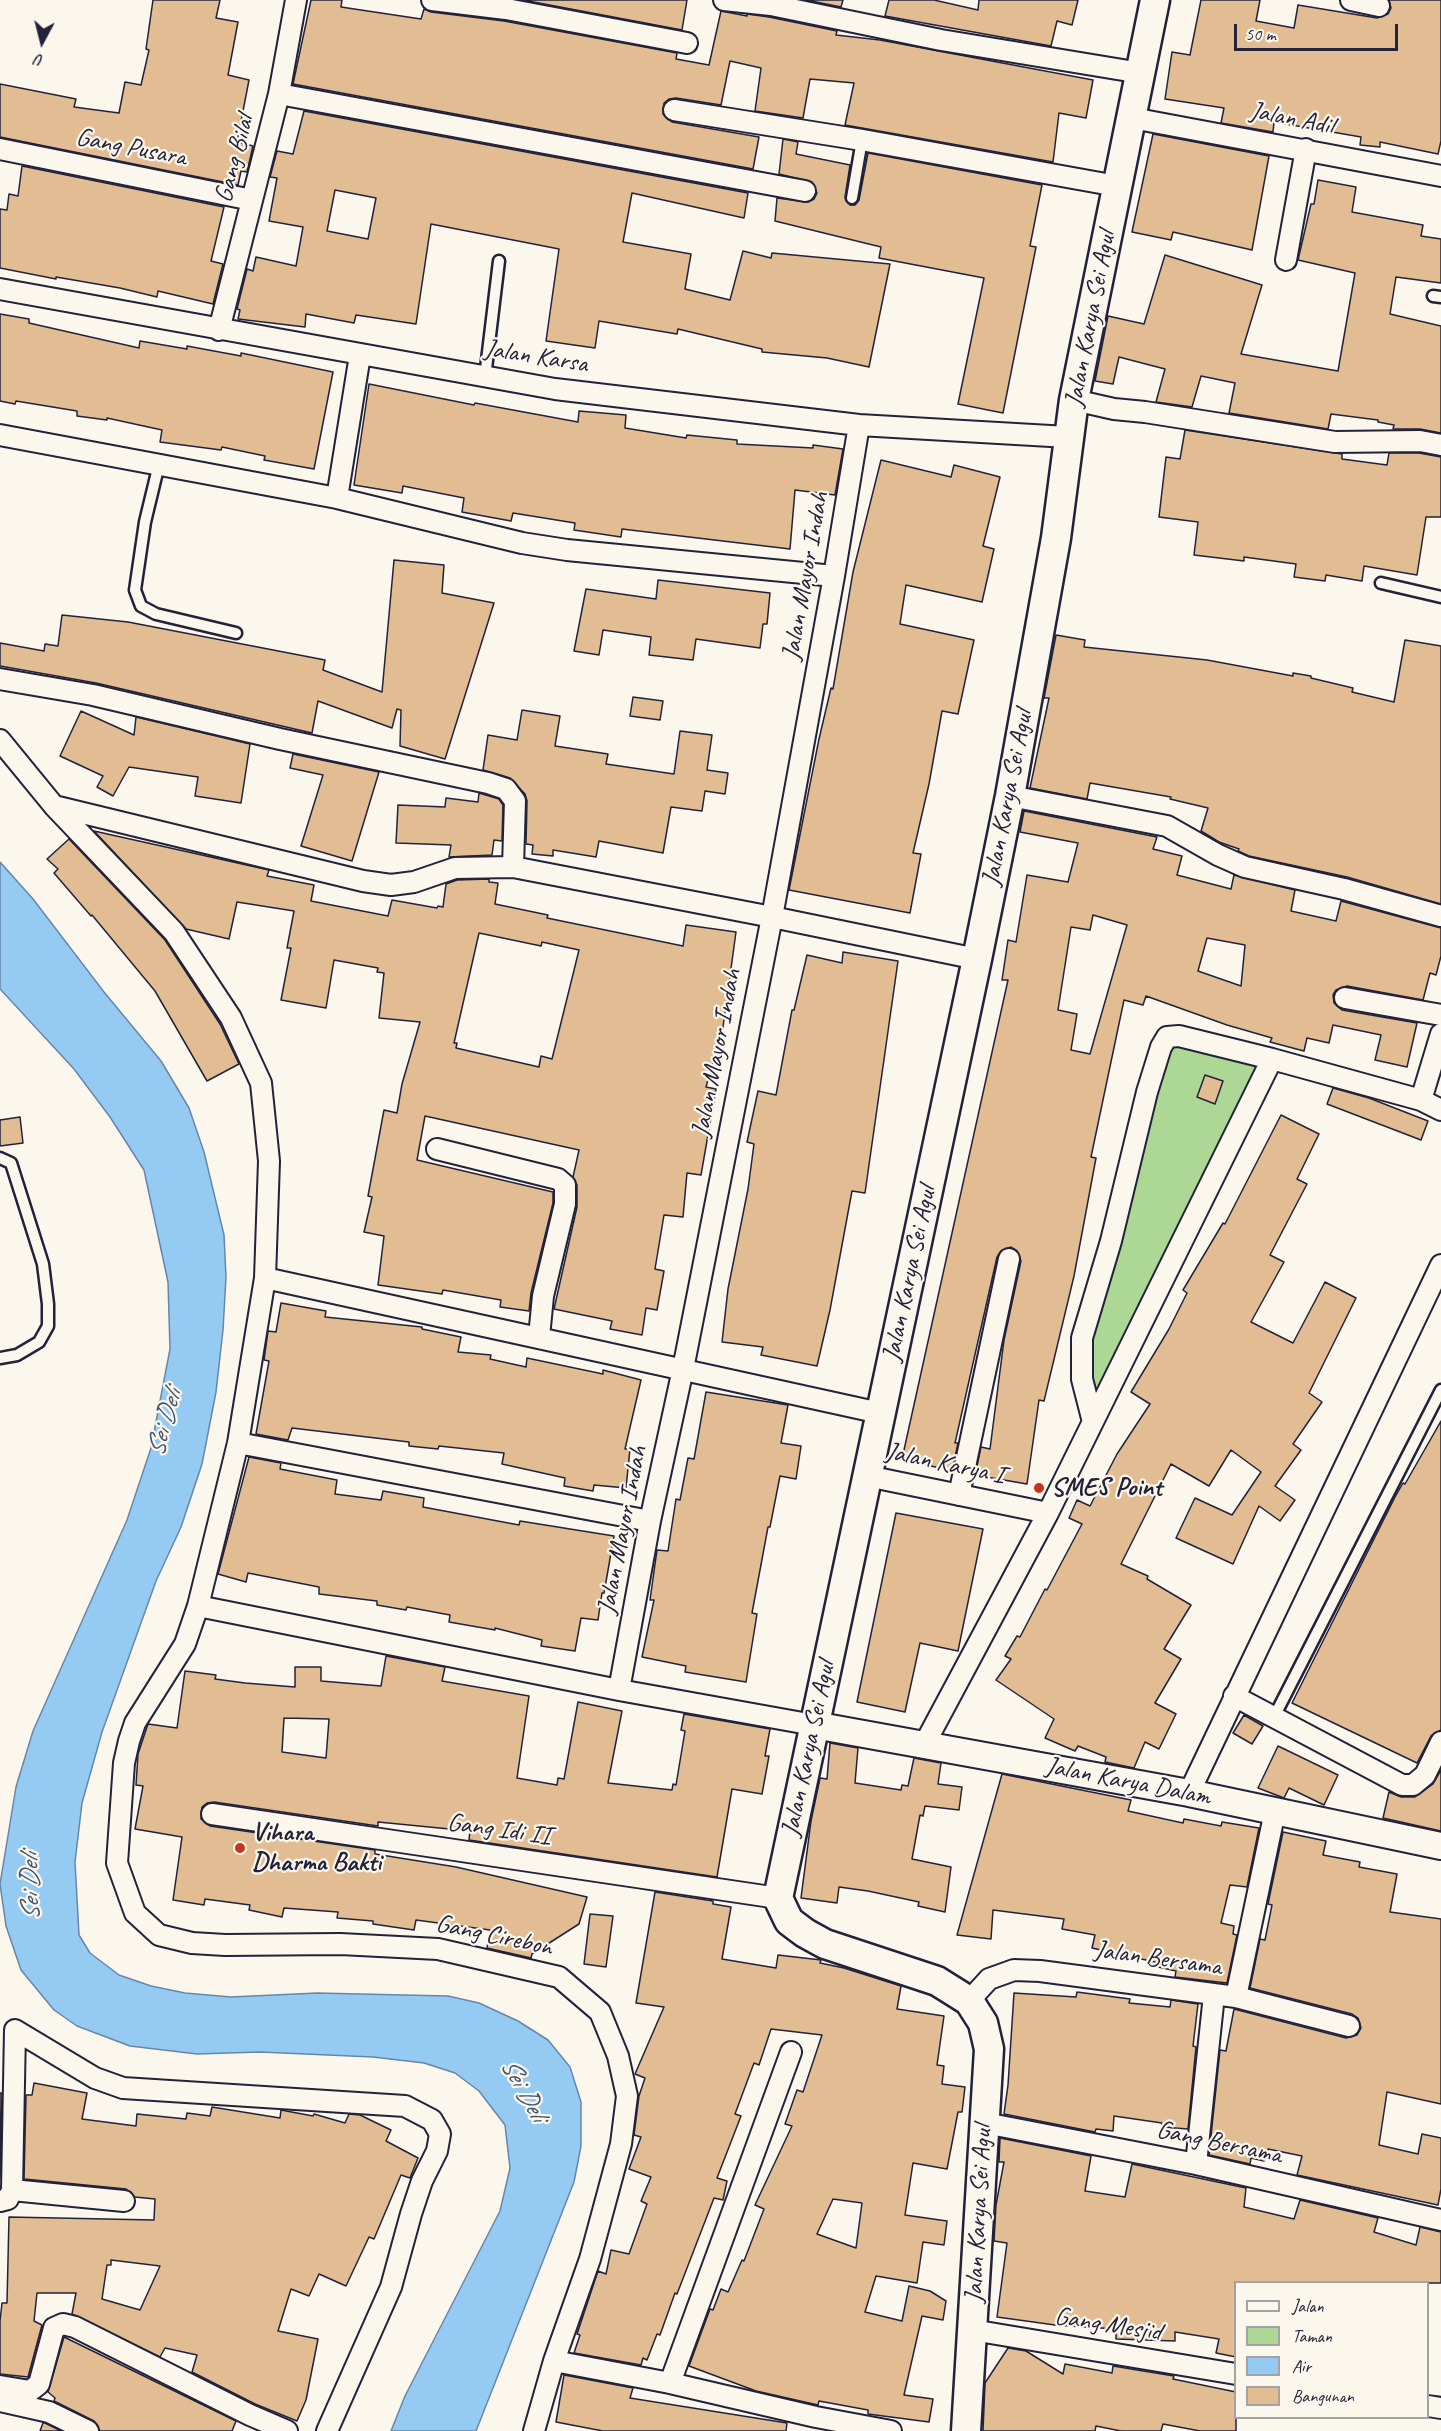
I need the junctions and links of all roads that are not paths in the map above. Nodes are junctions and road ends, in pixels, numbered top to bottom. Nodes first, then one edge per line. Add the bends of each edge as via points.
1 (296, 0) edge
2 (432, 0) edge
3 (724, 0) edge
4 (1155, 0) edge
5 (1351, 0) edge
6 (1378, 6) dead end
7 (687, 43) dead end
8 (1141, 74) junction
9 (279, 94) junction
10 (674, 110) dead end
11 (1132, 118) junction
12 (862, 140) junction
13 (0, 149) edge
14 (1306, 149) junction
15 (1441, 176) edge
16 (1117, 186) junction
17 (804, 191) dead end
18 (852, 198) dead end
19 (252, 200) junction
20 (1286, 260) dead end
21 (499, 261) dead end
22 (0, 289) edge
23 (219, 330) junction
24 (360, 355) junction
25 (485, 377) junction
26 (1074, 400) junction
27 (858, 425) junction
28 (0, 435) edge
29 (1068, 437) junction
30 (1441, 445) edge
31 (159, 464) junction
32 (337, 498) junction
33 (834, 576) junction
34 (1381, 583) dead end
35 (1441, 597) edge
36 (236, 633) dead end
37 (0, 680) edge
38 (0, 740) edge
39 (1010, 796) junction
40 (54, 806) junction
41 (513, 867) junction
42 (772, 916) junction
43 (1441, 916) edge
44 (977, 959) junction
45 (1345, 998) dead end
46 (1441, 1015) edge
47 (1441, 1034) edge
48 (1272, 1059) junction
49 (1421, 1100) junction
50 (1441, 1110) edge
51 (436, 1149) dead end
52 (0, 1158) edge
53 (1009, 1259) dead end
54 (1441, 1265) edge
55 (265, 1278) junction
56 (539, 1337) junction
57 (0, 1358) edge
58 (683, 1369) junction
59 (1441, 1390) edge
60 (880, 1413) junction
61 (1093, 1422) junction
62 (238, 1443) junction
63 (867, 1476) junction
64 (959, 1495) junction
65 (1048, 1513) junction
66 (650, 1521) junction
67 (198, 1606) junction
68 (619, 1690) junction
69 (1234, 1696) junction
70 (1274, 1717) junction
71 (814, 1725) junction
72 (1441, 1742) edge
73 (924, 1745) junction
74 (1189, 1793) junction
75 (1275, 1811) junction
76 (212, 1814) dead end
77 (1441, 1846) edge
78 (778, 1898) junction
79 (1214, 1995) junction
80 (1236, 1997) junction
81 (969, 2001) junction
82 (1349, 2026) dead end
83 (7, 2030) edge
84 (791, 2052) dead end
85 (985, 2123) junction
86 (1196, 2164) junction
87 (6, 2196) edge
88 (124, 2201) dead end
89 (1441, 2220) edge
90 (972, 2330) junction
91 (554, 2361) junction
92 (1234, 2374) edge
93 (670, 2383) junction
94 (0, 2386) edge
95 (0, 2401) edge
96 (88, 2431) edge
97 (287, 2431) edge
98 (327, 2431) edge
99 (534, 2431) edge
100 (891, 2431) edge
101 (966, 2431) edge

1 - 9 street, Gang Bilal
2 - 7 street via 506,9
3 - 8 street via 771,5 942,40
4 - 8 main road, Jalan Karya Sei Agul
5 - 6 street
8 - 11 main road, Jalan Karya Sei Agul
9 - 17 street
9 - 19 street, Gang Bilal
10 - 12 street
11 - 14 street, Jalan Adil
11 - 16 main road, Jalan Karya Sei Agul
12 - 16 street
12 - 18 lane
13 - 19 street, Gang Pusara
14 - 15 street, Jalan Adil
14 - 20 street
16 - 26 main road, Jalan Karya Sei Agul
19 - 23 street, Gang Bilal
21 - 25 lane
22 - 23 street, Jalan Karsa
23 - 24 street, Jalan Karsa
24 - 25 street, Jalan Karsa
24 - 32 street
25 - 27 street, Jalan Karsa
26 - 29 main road, Jalan Karya Sei Agul
26 - 30 street via 1335,442 1420,441
27 - 29 street, Jalan Karsa
27 - 33 street, Jalan Mayor Indah
28 - 31 street
29 - 39 main road, Jalan Karya Sei Agul via 1056,538
31 - 32 street
31 - 36 lane via 135,590 141,606 156,614
32 - 33 street via 522,543
33 - 42 street, Jalan Mayor Indah
34 - 35 lane
37 - 41 street via 93,695 506,789 515,801
38 - 40 street
39 - 43 street via 1167,826 1245,867
39 - 44 main road, Jalan Karya Sei Agul
40 - 41 street via 391,885 414,882 455,868
40 - 55 street via 174,932 231,1018 261,1083 269,1161
41 - 42 street
42 - 44 street
42 - 58 street, Jalan Mayor Indah
44 - 60 main road, Jalan Karya Sei Agul
45 - 46 street
47 - 49 street
48 - 49 street
48 - 61 street
48 - 61 street via 1179,1036 1167,1037 1161,1047 1082,1338 1082,1379
49 - 50 street
51 - 56 street via 558,1179 565,1185 565,1204 543,1296
52 - 57 lane via 11,1163 43,1264 48,1304 48,1326 39,1342 17,1355
53 - 64 street
54 - 69 street
55 - 56 street
55 - 62 street
56 - 58 street
58 - 60 street
58 - 66 street, Jalan Mayor Indah
59 - 70 lane
60 - 63 main road, Jalan Karya Sei Agul
61 - 65 street
62 - 66 street
62 - 67 street
63 - 64 street, Jalan Karya I
63 - 71 main road, Jalan Karya Sei Agul
64 - 65 street, Jalan Karya I
65 - 73 street
66 - 68 street, Jalan Mayor Indah
67 - 68 street
67 - 91 street, Gang Cirebon via 185,1644 135,1723 124,1763 117,1863 135,1913 159,1935 192,1943 438,1949 559,1977 600,2012 618,2056 627,2096 621,2145 590,2259
68 - 71 street
69 - 70 street
69 - 74 street
70 - 72 street via 1402,1785 1413,1785 1425,1775
71 - 73 street, Jalan Karya Dalam
71 - 78 main road, Jalan Karya Sei Agul
73 - 74 street, Jalan Karya Dalam
74 - 75 street, Jalan Karya Dalam
75 - 77 street, Jalan Karya Dalam
75 - 80 street
76 - 78 street, Gang Idi II
78 - 81 main road, Jalan Karya Sei Agul via 789,1921 825,1944 937,1981
79 - 80 street, Jalan Bersama
79 - 81 street, Jalan Bersama via 1014,1970 989,1979
79 - 86 street
80 - 82 street, Jalan Bersama
81 - 85 main road, Jalan Karya Sei Agul via 983,2023 989,2049
83 - 87 street
83 - 98 street via 95,2078 123,2088 405,2106 432,2120 440,2134 437,2151 422,2181 391,2287
84 - 93 street
85 - 86 street, Gang Bersama
85 - 90 main road, Jalan Karya Sei Agul
86 - 89 street, Gang Bersama
87 - 88 street
90 - 92 street, Gang Mesjid
90 - 101 main road, Jalan Karya Sei Agul
91 - 93 street
91 - 99 street, Gang Cirebon
93 - 100 street
94 - 97 street via 30,2391 39,2384 54,2328 63,2324
95 - 96 street via 49,2412

